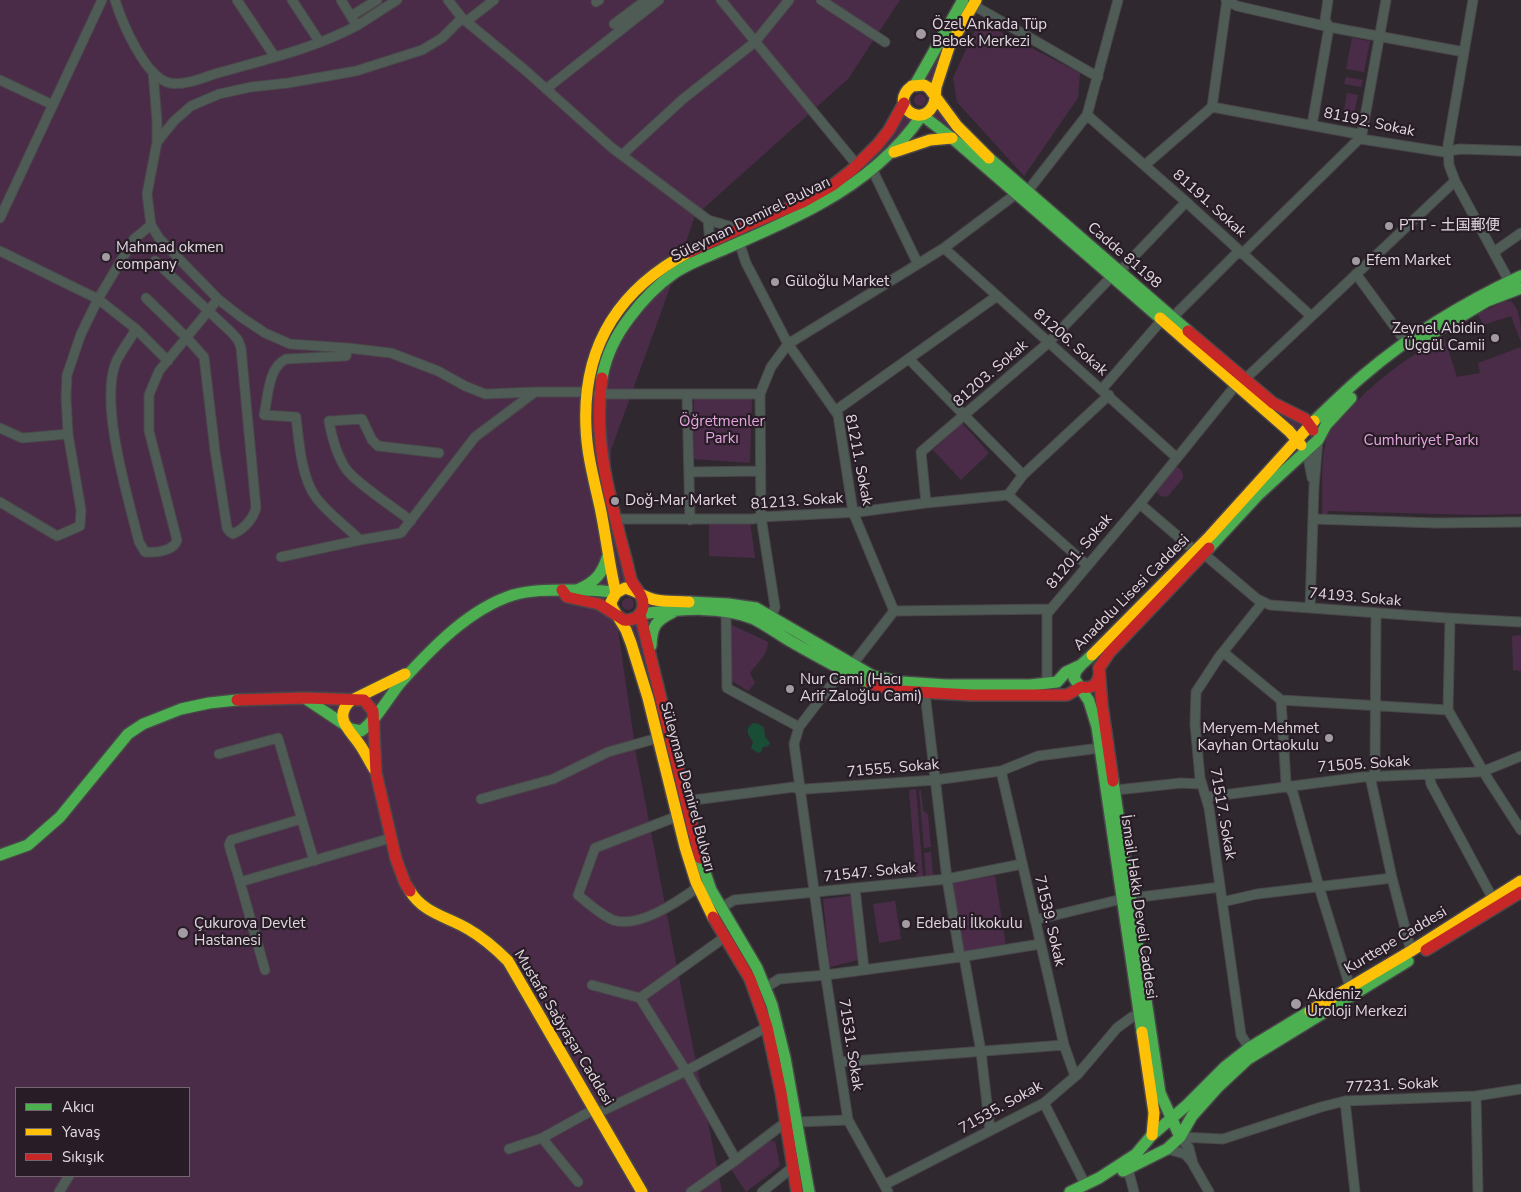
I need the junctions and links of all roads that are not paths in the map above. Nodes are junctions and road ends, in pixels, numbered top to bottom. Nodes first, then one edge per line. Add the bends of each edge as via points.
1 (102, 0) edge
2 (115, 0) edge
3 (237, 0) edge
4 (292, 0) edge
5 (341, 0) edge
6 (377, 0) edge
7 (397, 0) edge
8 (448, 0) edge
9 (494, 0) edge
10 (646, 0) edge
11 (659, 0) edge
12 (721, 0) edge
13 (789, 0) edge
14 (821, 0) edge
15 (1118, 0) edge
16 (1328, 0) edge
17 (1386, 0) edge
18 (1473, 0) edge
19 (1227, 1) edge
20 (971, 2) edge
21 (351, 16) junction
22 (465, 19) junction
23 (614, 24) dead end
24 (357, 25) junction
25 (1329, 26) junction
26 (1380, 37) junction
27 (319, 42) junction
28 (755, 42) junction
29 (886, 42) dead end
30 (1464, 52) junction
31 (274, 57) junction
32 (153, 72) junction
33 (1098, 77) junction
34 (0, 80) edge
35 (915, 84) junction
36 (546, 89) junction
37 (934, 94) junction
38 (904, 103) junction
39 (53, 105) junction
40 (1212, 106) junction
41 (922, 115) junction
42 (1087, 115) junction
43 (1312, 125) junction
44 (952, 138) junction
45 (1361, 139) junction
46 (157, 142) junction
47 (1521, 151) edge
48 (1448, 152) junction
49 (888, 154) junction
50 (622, 155) junction
51 (857, 166) junction
52 (1145, 166) junction
53 (872, 169) junction
54 (1455, 181) junction
55 (1022, 193) junction
56 (1186, 202) junction
57 (0, 218) edge
58 (708, 220) junction
59 (151, 225) junction
60 (739, 229) junction
61 (1521, 233) edge
62 (739, 242) junction
63 (710, 243) junction
64 (944, 248) junction
65 (0, 251) edge
66 (1494, 252) junction
67 (1243, 253) junction
68 (156, 261) dead end
69 (918, 264) junction
70 (1116, 274) junction
71 (1356, 274) junction
72 (1521, 276) edge
73 (1509, 281) junction
74 (1521, 290) edge
75 (997, 296) junction
76 (146, 298) dead end
77 (98, 299) junction
78 (218, 299) junction
79 (208, 311) junction
80 (1310, 316) junction
81 (1167, 319) junction
82 (136, 329) junction
83 (187, 338) junction
84 (1406, 342) junction
85 (1048, 343) junction
86 (788, 344) junction
87 (348, 348) junction
88 (909, 359) junction
89 (168, 361) junction
90 (1240, 382) junction
91 (535, 392) junction
92 (1105, 392) junction
93 (593, 393) junction
94 (687, 394) junction
95 (760, 394) junction
96 (835, 411) junction
97 (964, 415) junction
98 (1310, 424) junction
99 (0, 428) edge
100 (68, 434) junction
101 (1297, 440) junction
102 (1318, 440) junction
103 (1307, 452) junction
104 (439, 453) dead end
105 (1177, 458) junction
106 (760, 471) junction
107 (690, 472) junction
108 (1023, 476) junction
109 (1314, 486) junction
110 (1008, 495) junction
111 (0, 502) edge
112 (926, 503) junction
113 (1140, 504) junction
114 (853, 512) junction
115 (761, 517) junction
116 (1314, 519) junction
117 (411, 520) junction
118 (617, 520) junction
119 (690, 520) junction
120 (1521, 522) edge
121 (360, 540) junction
122 (1200, 553) junction
123 (608, 554) junction
124 (281, 557) dead end
125 (1087, 565) junction
126 (562, 590) junction
127 (575, 591) junction
128 (616, 592) junction
129 (640, 593) junction
130 (1260, 602) junction
131 (1310, 608) junction
132 (1050, 609) junction
133 (679, 610) junction
134 (894, 611) junction
135 (726, 612) junction
136 (1376, 613) junction
137 (640, 614) junction
138 (617, 616) junction
139 (1450, 619) junction
140 (770, 621) junction
141 (1521, 622) edge
142 (1223, 652) junction
143 (651, 659) junction
144 (1081, 665) junction
145 (847, 668) junction
146 (409, 672) junction
147 (1099, 676) junction
148 (1047, 684) junction
149 (1081, 687) junction
150 (925, 693) junction
151 (305, 698) junction
152 (355, 699) junction
153 (1281, 700) junction
154 (1375, 705) junction
155 (1448, 710) junction
156 (373, 720) junction
157 (347, 726) junction
158 (798, 727) junction
159 (658, 738) junction
160 (1100, 748) junction
161 (219, 754) dead end
162 (1521, 756) edge
163 (1484, 770) junction
164 (1001, 771) junction
165 (376, 773) junction
166 (1429, 774) junction
167 (1373, 777) junction
168 (934, 780) junction
169 (1202, 784) junction
170 (1288, 787) junction
171 (800, 790) junction
172 (1116, 790) junction
173 (1207, 797) junction
174 (481, 799) dead end
175 (686, 801) junction
176 (678, 816) junction
177 (301, 819) junction
178 (1521, 830) edge
179 (391, 838) junction
180 (0, 855) edge
181 (314, 861) junction
182 (1022, 864) junction
183 (1392, 878) junction
184 (946, 879) junction
185 (1521, 881) edge
186 (240, 882) junction
187 (698, 887) junction
188 (1220, 887) junction
189 (1319, 887) junction
190 (855, 889) junction
191 (815, 892) junction
192 (1521, 892) edge
193 (1127, 899) junction
194 (1493, 899) junction
195 (1222, 902) junction
196 (721, 908) junction
197 (1035, 920) junction
198 (724, 937) junction
199 (1040, 944) junction
200 (1411, 952) junction
201 (962, 957) junction
202 (864, 969) junction
203 (265, 970) dead end
204 (826, 975) junction
205 (592, 985) dead end
206 (1350, 987) junction
207 (765, 988) junction
208 (640, 998) junction
209 (1139, 1016) junction
210 (768, 1027) junction
211 (1064, 1045) junction
212 (1249, 1048) junction
213 (981, 1052) junction
214 (839, 1062) junction
215 (686, 1071) junction
216 (1075, 1076) junction
217 (1521, 1089) edge
218 (1476, 1096) junction
219 (1345, 1101) junction
220 (1044, 1103) junction
221 (595, 1111) junction
222 (1171, 1119) junction
223 (848, 1120) junction
224 (791, 1122) junction
225 (990, 1130) junction
226 (1152, 1135) junction
227 (1180, 1137) junction
228 (542, 1138) junction
229 (509, 1149) dead end
230 (1167, 1149) junction
231 (736, 1160) junction
232 (1193, 1164) junction
233 (793, 1167) junction
234 (1124, 1170) junction
235 (68, 1177) edge
236 (578, 1182) dead end
237 (1085, 1188) edge
238 (886, 1189) edge
239 (59, 1192) edge
240 (642, 1192) edge
241 (691, 1192) edge
242 (762, 1192) edge
243 (797, 1192) edge
244 (809, 1192) edge
245 (1070, 1192) edge
246 (1134, 1192) edge
247 (1209, 1192) edge
248 (1355, 1192) edge
249 (1478, 1192) edge

1 - 39 street
2 - 32 street via 122,24
3 - 31 street
4 - 27 street
5 - 21 street
6 - 21 street
7 - 24 street
8 - 22 street
9 - 22 street
10 - 23 street
11 - 36 street
12 - 28 street
13 - 28 street
14 - 29 street
15 - 33 street
16 - 25 street via 1325,20
17 - 26 street
18 - 30 street
19 - 25 street
19 - 40 street
20 - 33 street
20 - 35 main road
20 - 37 main road via 946,54
21 - 24 street
22 - 36 street
22 - 46 street via 422,50 356,71 218,94 191,106 174,120
24 - 27 street
25 - 26 street
25 - 43 street
26 - 30 street
26 - 45 street
27 - 31 street
28 - 50 street via 683,99
28 - 51 street
30 - 48 street
31 - 32 street via 185,83 169,83
32 - 46 street
33 - 42 street
34 - 39 street
35 - 37 main road via 924,85
35 - 38 main road via 907,90
36 - 50 street
37 - 41 main road via 933,107
37 - 55 main road, Cadde 81198 via 957,126
38 - 41 main road via 912,114
38 - 51 main road, Süleyman Demirel Bulvarı via 884,137
39 - 57 street
40 - 43 street, 81192. Sokak
40 - 52 street
41 - 44 main road, Cadde 81198
41 - 49 main road, Süleyman Demirel Bulvarı
42 - 52 street, 81191. Sokak
42 - 55 street
43 - 45 street, 81192. Sokak via 1358,134
44 - 49 main road via 926,140
44 - 55 main road, Cadde 81198
45 - 48 street, 81192. Sokak
45 - 67 street
46 - 59 street via 147,194
47 - 48 street, 81192. Sokak via 1460,149
48 - 54 street
49 - 53 main road, Süleyman Demirel Bulvarı
50 - 58 street
51 - 60 main road, Süleyman Demirel Bulvarı via 834,185 810,198
52 - 56 street, 81191. Sokak
53 - 62 main road, Süleyman Demirel Bulvarı via 819,205
53 - 69 street
54 - 66 street
54 - 71 street, 81201. Sokak
55 - 64 street
55 - 70 main road, Cadde 81198
56 - 67 street, 81191. Sokak
56 - 70 street, 81203. Sokak
58 - 60 street
58 - 63 street
59 - 77 street via 134,239
59 - 78 street via 159,238
60 - 63 main road, Süleyman Demirel Bulvarı
61 - 66 street
62 - 86 street, 81211. Sokak via 746,263
62 - 93 main road, Süleyman Demirel Bulvarı via 678,271 630,314 618,332
63 - 93 main road, Süleyman Demirel Bulvarı via 647,279 620,308 594,356
64 - 69 street
64 - 75 street, 81206. Sokak
65 - 77 street
66 - 73 street
67 - 80 street, 81191. Sokak
67 - 81 street via 1236,254
68 - 79 street
69 - 86 street
70 - 81 main road, Cadde 81198
70 - 85 street, 81203. Sokak
71 - 80 street, 81201. Sokak
71 - 84 street
72 - 73 main road
73 - 84 main road via 1456,309
74 - 102 main road via 1488,301 1417,343 1342,407
75 - 85 street, 81206. Sokak
75 - 88 street
76 - 83 street
77 - 82 street
77 - 100 street via 81,334 68,375
78 - 79 street
78 - 87 street via 265,333 290,344
79 - 83 street
79 - 83 street via 231,332 241,348 256,508 241,530 233,534 227,528 222,500 204,357
80 - 90 street, 81201. Sokak
81 - 90 main road, Cadde 81198
81 - 92 street
82 - 89 street
82 - 89 street via 116,362 110,404 139,542 145,552 152,553 172,548 177,540 149,432 149,395 159,371
83 - 89 street
84 - 98 main road
85 - 92 street, 81206. Sokak
85 - 97 street, 81203. Sokak
86 - 95 street via 771,367
86 - 96 street, 81211. Sokak
87 - 91 street via 391,353 485,394
87 - 121 street via 346,356 280,361 272,378 264,415 296,417 306,475 315,496
88 - 96 street
88 - 97 street
90 - 98 main road, Cadde 81198
90 - 101 main road, Cadde 81198
90 - 105 street, 81201. Sokak
91 - 93 street
91 - 117 street via 475,437
92 - 105 street, 81206. Sokak
92 - 108 street
93 - 94 street
93 - 118 main road, Süleyman Demirel Bulvarı via 599,450
93 - 123 main road, Süleyman Demirel Bulvarı via 586,412 588,451
94 - 95 street
94 - 107 street
95 - 106 street
96 - 114 street, 81211. Sokak
97 - 108 street
97 - 112 street, 81203. Sokak via 921,452
98 - 101 main road, Anadolu Lisesi Caddesi
98 - 102 main road
99 - 100 street via 22,438
100 - 111 street via 81,510 80,526 57,536
101 - 103 main road, Cadde 81198
101 - 122 main road, Anadolu Lisesi Caddesi
102 - 103 main road, Anadolu Lisesi Caddesi
102 - 109 street
103 - 109 street
103 - 122 main road, Anadolu Lisesi Caddesi
104 - 117 street via 378,446 362,419 328,421 334,446 347,470
105 - 113 street, 81201. Sokak
106 - 107 street
106 - 115 street
107 - 119 street
108 - 110 street
109 - 116 street
110 - 112 street, 81213. Sokak
110 - 125 street
112 - 114 street, 81213. Sokak
113 - 122 street
113 - 125 street, 81201. Sokak
114 - 115 street, 81213. Sokak
114 - 134 street, 81211. Sokak
115 - 119 street, 81213. Sokak via 753,520
115 - 140 street via 775,607
116 - 120 street
116 - 131 street
117 - 121 street via 401,533
118 - 119 street, 81213. Sokak
118 - 129 main road, Süleyman Demirel Bulvarı via 632,581
121 - 124 street
122 - 130 street
122 - 144 main road, Anadolu Lisesi Caddesi
122 - 147 main road, Anadolu Lisesi Caddesi via 1108,653 1099,668
123 - 127 main road via 603,573 591,584
123 - 128 main road, Süleyman Demirel Bulvarı
125 - 132 street, 81201. Sokak
126 - 127 main road
126 - 138 main road via 567,597 604,607
126 - 146 main road via 532,592 496,601 462,625
127 - 128 main road
128 - 129 main road via 630,588
128 - 138 main road via 611,602
129 - 137 main road via 644,601
129 - 140 main road via 656,600 756,608
130 - 131 street, 74193. Sokak
130 - 142 street, 71517. Sokak
131 - 136 street, 74193. Sokak
132 - 134 street, 81201. Sokak
132 - 148 street via 1047,614
133 - 135 main road
133 - 137 main road
133 - 143 main road via 656,622 652,632
134 - 145 street
135 - 140 main road
135 - 158 street via 727,688
136 - 139 street, 74193. Sokak
136 - 154 street
137 - 138 main road via 626,620
137 - 143 main road, Süleyman Demirel Bulvarı
138 - 159 main road, Süleyman Demirel Bulvarı via 632,644
139 - 141 street, 74193. Sokak
139 - 155 street
140 - 145 main road
142 - 153 street
142 - 169 street, 71517. Sokak via 1196,692 1195,724
143 - 175 main road, Süleyman Demirel Bulvarı
144 - 147 main road via 1093,665
144 - 148 main road, Anadolu Lisesi Caddesi via 1066,672 1056,682
144 - 149 main road via 1074,674
145 - 148 main road via 873,676 925,684
145 - 150 main road via 871,684
145 - 158 street
146 - 152 main road
146 - 156 main road
147 - 149 main road via 1093,687
147 - 172 main road, İsmail Hakkı Develi Caddesi
149 - 150 main road via 1067,696
149 - 160 main road, İsmail Hakkı Develi Caddesi via 1094,714
150 - 168 street
151 - 152 main road
151 - 157 main road
151 - 180 main road via 208,703 180,709 143,724 128,734 60,817 28,845
152 - 156 main road via 364,700 371,707
152 - 157 main road via 346,704 342,713
153 - 154 street
153 - 170 street
154 - 155 street
154 - 167 street
155 - 163 street
156 - 157 main road via 361,731
156 - 165 main road
157 - 165 main road
158 - 171 street, 71531. Sokak via 794,744
159 - 174 street via 608,752 553,779
159 - 176 main road, Süleyman Demirel Bulvarı
160 - 164 street, 71555. Sokak via 1038,756
160 - 193 main road, İsmail Hakkı Develi Caddesi
161 - 177 street via 278,738
162 - 163 street, 71505. Sokak
163 - 166 street, 71505. Sokak
163 - 178 street
164 - 168 street, 71555. Sokak
164 - 182 street, 71539. Sokak
165 - 179 main road, Mustafa Sağyaşar Caddesi
166 - 167 street, 71505. Sokak
166 - 194 street via 1431,784
167 - 170 street, 71505. Sokak
167 - 183 street via 1371,781
168 - 171 street, 71555. Sokak
168 - 184 street
169 - 172 street
169 - 173 street, 71517. Sokak
170 - 173 street, 71505. Sokak
170 - 189 street via 1293,793
171 - 175 street, 71555. Sokak via 794,787
171 - 191 street, 71531. Sokak
172 - 193 main road, İsmail Hakkı Develi Caddesi
173 - 188 street, 71517. Sokak
175 - 196 main road, Süleyman Demirel Bulvarı via 702,866
176 - 187 main road, Süleyman Demirel Bulvarı
176 - 187 street via 594,848 578,895 614,920 624,922 647,917
177 - 181 street
177 - 186 street via 231,840 229,845
179 - 181 street
179 - 221 main road, Mustafa Sağyaşar Caddesi via 405,883 424,908 468,929 491,944 508,961
181 - 186 street
182 - 184 street, 71547. Sokak
182 - 197 street, 71539. Sokak
183 - 189 street
183 - 200 street
184 - 190 street, 71547. Sokak
184 - 201 street
185 - 194 main road, Kurttepe Caddesi
186 - 203 street
187 - 198 main road, Süleyman Demirel Bulvarı
188 - 193 street
188 - 195 street, 71517. Sokak
189 - 195 street via 1257,894
189 - 206 street
190 - 191 street, 71547. Sokak
190 - 202 street
191 - 196 street, 71547. Sokak via 734,900
191 - 204 street, 71531. Sokak
192 - 227 main road, Kurttepe Caddesi via 1260,1050 1220,1084 1192,1116
193 - 197 street
193 - 209 main road, İsmail Hakkı Develi Caddesi
193 - 222 main road, İsmail Hakkı Develi Caddesi via 1160,1093
194 - 200 main road, Kurttepe Caddesi
195 - 212 street, 71517. Sokak via 1241,1035
196 - 207 main road, Süleyman Demirel Bulvarı via 757,968
197 - 199 street, 71539. Sokak
198 - 208 street
198 - 210 main road, Süleyman Demirel Bulvarı via 750,979
199 - 201 street
199 - 211 street, 71539. Sokak
200 - 206 main road, Kurttepe Caddesi
201 - 202 street
201 - 213 street
202 - 204 street
204 - 207 street via 780,979
204 - 214 street, 71531. Sokak
205 - 208 street
206 - 212 main road, Kurttepe Caddesi
207 - 224 main road, Süleyman Demirel Bulvarı via 780,1036
208 - 215 street
209 - 216 street, 71535. Sokak via 1117,1028
209 - 226 main road, İsmail Hakkı Develi Caddesi via 1154,1113
210 - 215 street
210 - 224 main road, Süleyman Demirel Bulvarı
211 - 213 street
211 - 216 street, 71539. Sokak
212 - 222 main road, Kurttepe Caddesi
213 - 214 street
213 - 225 street
214 - 223 street, 71531. Sokak
215 - 221 street via 602,1111
215 - 231 street
216 - 220 street, 71535. Sokak
217 - 218 street, 77231. Sokak
218 - 219 street, 77231. Sokak
218 - 249 street
219 - 227 street, 77231. Sokak via 1223,1139
219 - 248 street
220 - 225 street, 71535. Sokak
220 - 237 street
221 - 228 street
221 - 240 main road, Mustafa Sağyaşar Caddesi
222 - 226 main road, Kurttepe Caddesi
222 - 227 main road, İsmail Hakkı Develi Caddesi
223 - 224 street
223 - 238 street, 71531. Sokak
224 - 231 street
224 - 233 main road, Süleyman Demirel Bulvarı
224 - 244 main road, Süleyman Demirel Bulvarı
225 - 238 street, 71535. Sokak
226 - 230 main road
226 - 237 main road via 1136,1154
227 - 230 main road, Kurttepe Caddesi
227 - 232 street via 1189,1148
228 - 229 street
228 - 236 street
230 - 232 street via 1186,1154
230 - 234 main road
231 - 241 street
232 - 247 street
233 - 242 street
233 - 243 main road, Süleyman Demirel Bulvarı
234 - 237 main road
234 - 246 street via 1129,1173
235 - 239 street
237 - 245 main road

